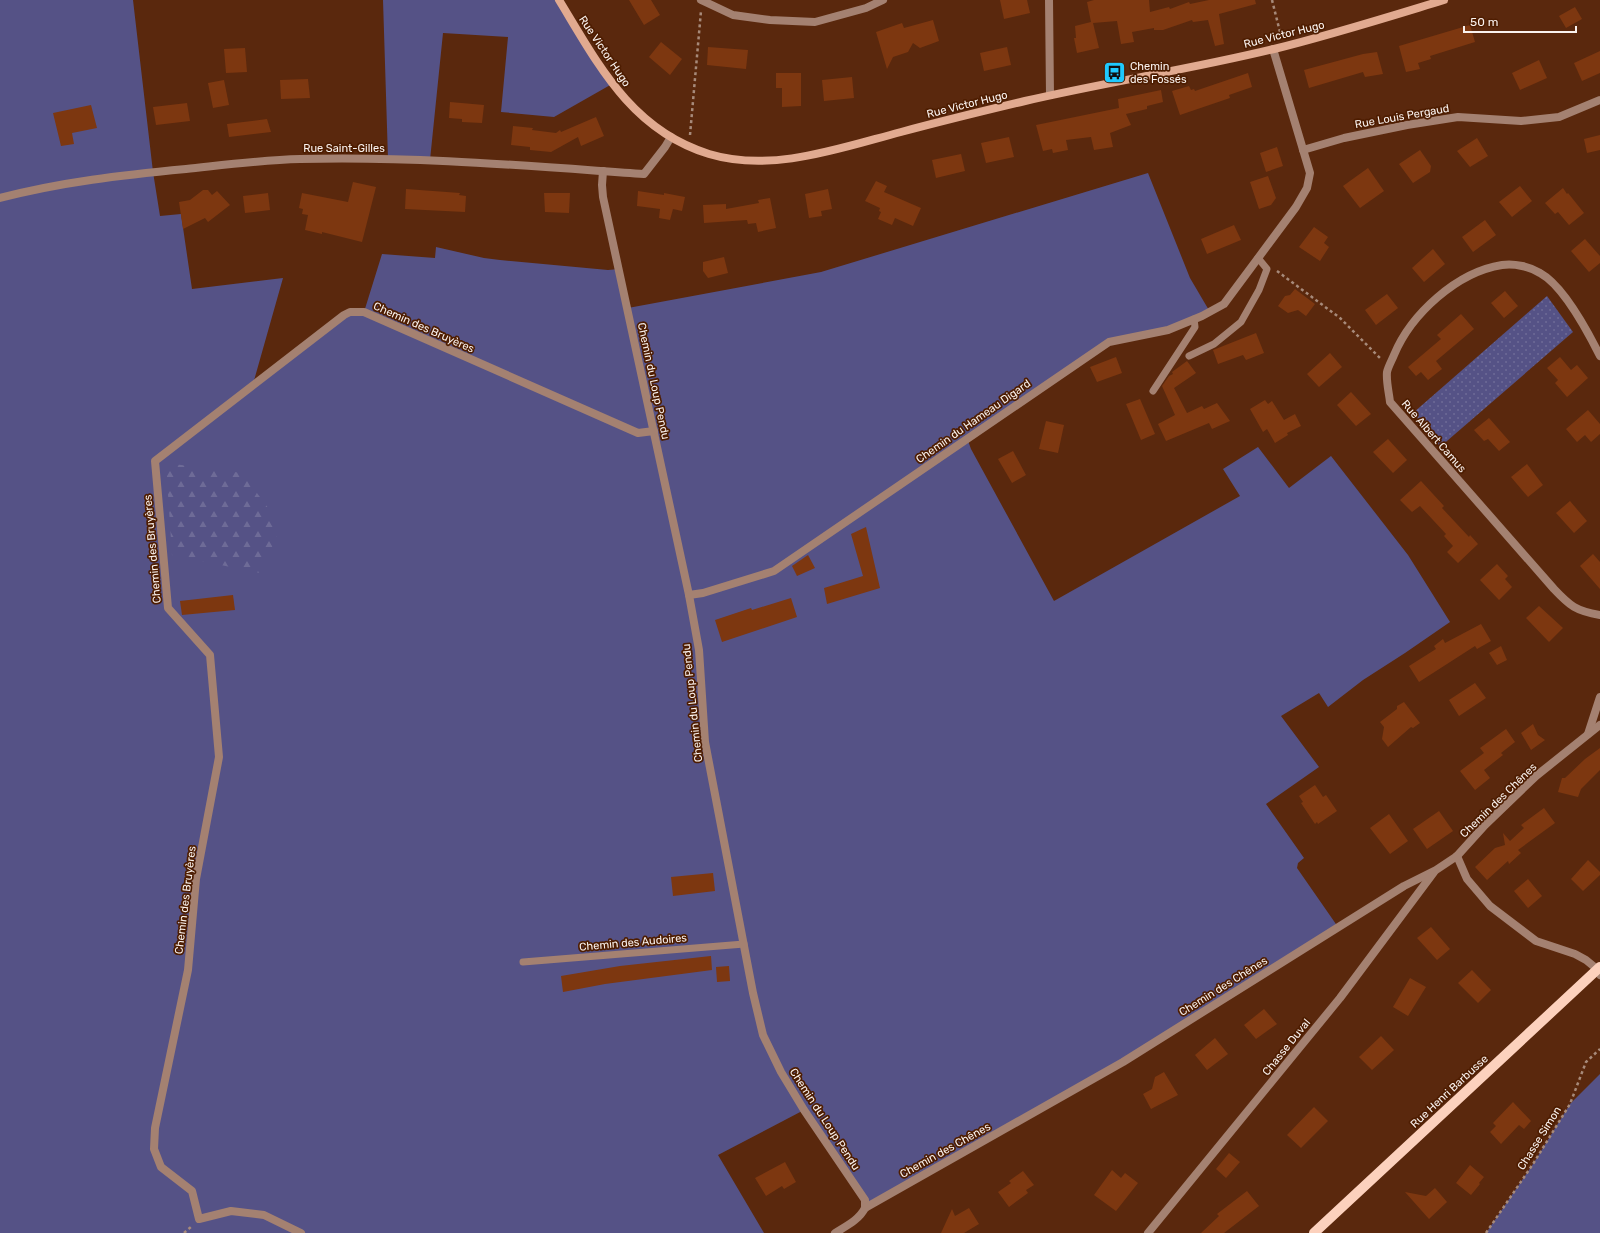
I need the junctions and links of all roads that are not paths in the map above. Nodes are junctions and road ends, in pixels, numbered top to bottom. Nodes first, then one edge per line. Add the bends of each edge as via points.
1 (559, 0) edge
2 (701, 0) edge
3 (882, 0) edge
4 (1049, 0) edge
5 (1444, 0) edge
6 (1273, 49) junction
7 (1050, 95) junction
8 (1600, 100) edge
9 (671, 137) junction
10 (1303, 150) junction
11 (603, 171) junction
12 (0, 198) edge
13 (1258, 258) junction
14 (1194, 319) junction
15 (1189, 356) dead end
16 (1600, 356) edge
17 (1153, 391) dead end
18 (654, 431) junction
19 (689, 595) junction
20 (1600, 616) edge
21 (1600, 697) edge
22 (1600, 724) edge
23 (1588, 734) junction
24 (1457, 856) junction
25 (1436, 870) junction
26 (744, 944) junction
27 (523, 962) dead end
28 (1599, 970) edge
29 (865, 1208) junction
30 (301, 1233) edge
31 (835, 1233) edge
32 (1148, 1233) edge
33 (1314, 1233) edge

1 - 9 main road, Rue Victor Hugo via 612,84 642,117
2 - 3 street via 733,16 815,22 866,8
4 - 7 street
5 - 6 main road, Rue Victor Hugo via 1347,30
6 - 7 main road, Rue Victor Hugo
6 - 10 street, Chemin du Hameau Digard
7 - 9 main road, Rue Victor Hugo via 818,154 769,161 734,159 711,154
8 - 10 street, Rue Louis Pergaud via 1559,117 1521,121 1458,117 1400,126
9 - 11 street, Rue Saint-Gilles via 644,174
10 - 13 street, Chemin du Hameau Digard via 1310,173 1307,188
11 - 12 street, Rue Saint-Gilles via 430,160 298,159 85,180
11 - 18 street, Chemin du Loup Pendu via 603,197
13 - 14 street, Chemin du Hameau Digard via 1224,304
13 - 15 lane via 1267,269 1259,290 1241,322 1214,344
14 - 17 lane via 1195,327
14 - 19 street, Chemin du Hameau Digard via 1168,330 1109,342 774,571
16 - 20 street, Rue Albert Camus via 1560,290 1541,273 1522,266 1504,264 1480,272 1436,298 1403,337 1387,372 1390,402 1554,589 1571,606
18 - 19 street, Chemin du Loup Pendu
18 - 30 street, Chemin des Bruyères via 638,433 364,312 357,312 344,315 155,461 168,608 210,655 219,757 196,879 188,970 155,1128 154,1149 161,1167 192,1192 199,1219 231,1211 264,1215
19 - 26 street, Chemin du Loup Pendu via 699,650 705,742
21 - 23 street
22 - 23 street, Chemin des Chênes
23 - 24 street, Chemin des Chênes via 1536,776
24 - 25 street, Chemin des Chênes
24 - 28 street via 1467,879 1490,906 1536,941 1575,954
25 - 29 street, Chemin des Chênes via 1404,886 1123,1062
25 - 32 street, Chasse Duval via 1340,998
26 - 27 lane, Chemin des Audoires
26 - 29 street, Chemin du Loup Pendu via 763,1035 804,1110 865,1200
28 - 33 main road, Rue Henri Barbusse
29 - 31 street, Chemin des Chênes via 856,1219

